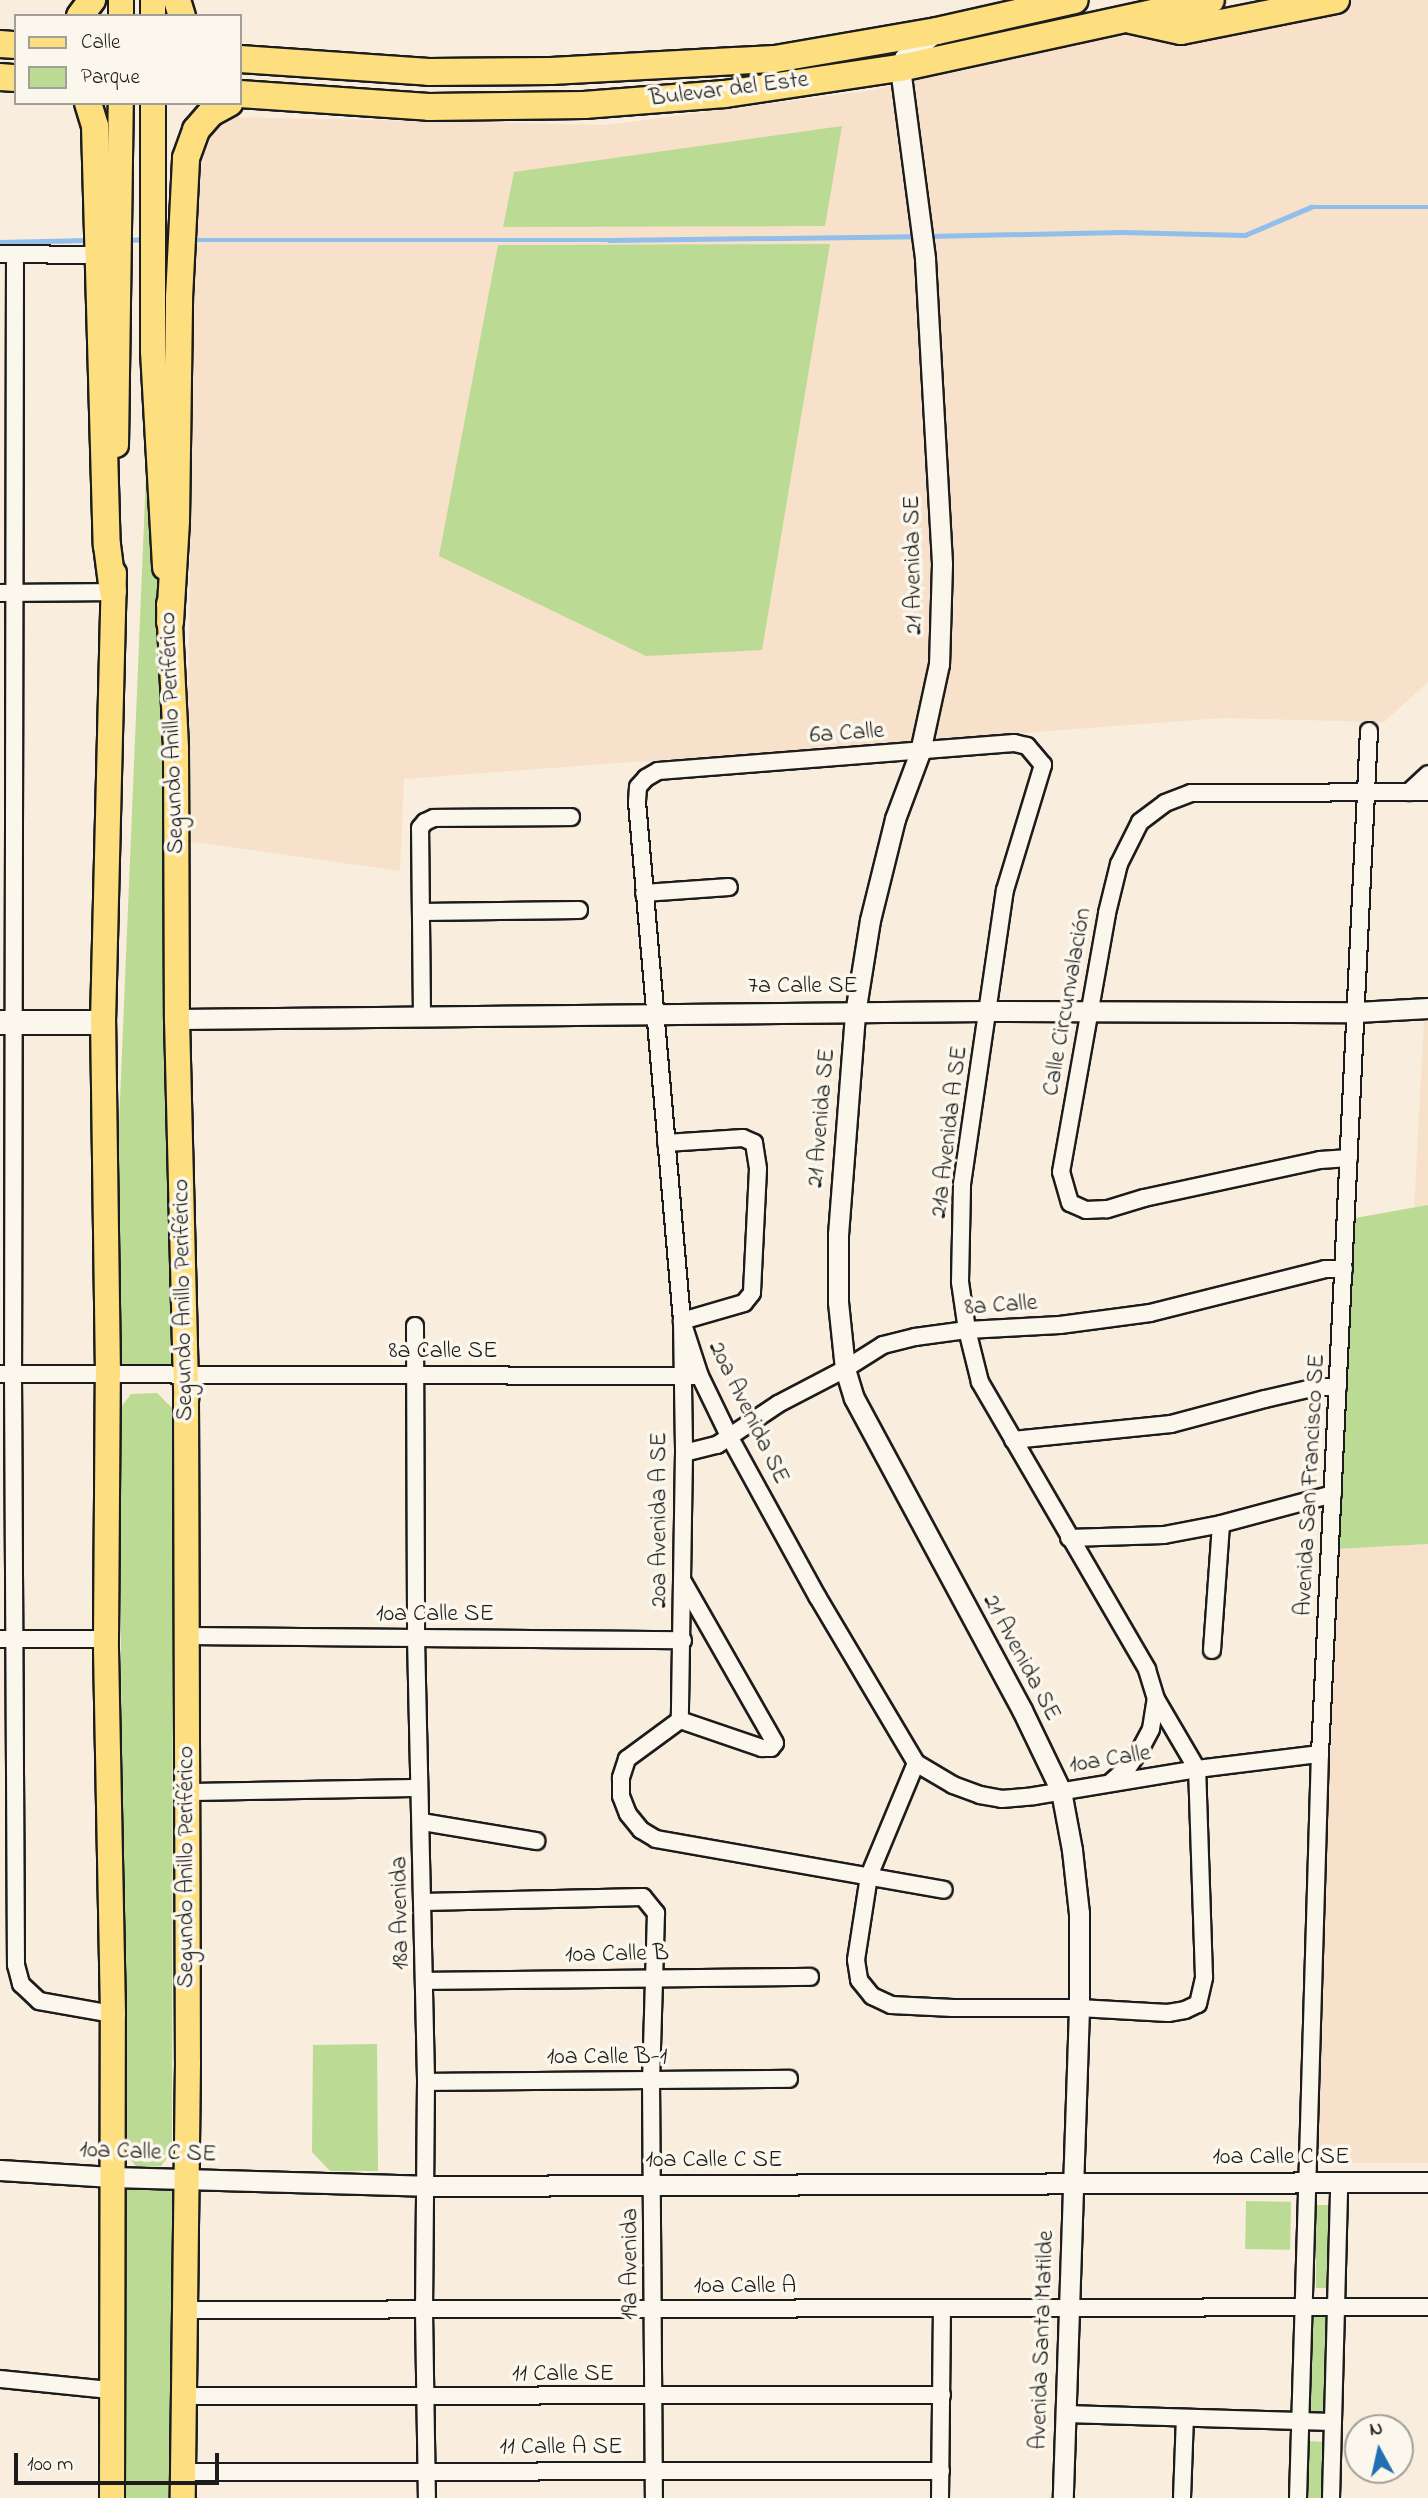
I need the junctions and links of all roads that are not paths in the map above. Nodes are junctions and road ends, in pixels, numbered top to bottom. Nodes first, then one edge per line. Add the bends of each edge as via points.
1 (1075, 0) edge
2 (1211, 0) edge
3 (1336, 0) edge
4 (1126, 19) junction
5 (937, 32) junction
6 (242, 59) edge
7 (900, 68) junction
8 (246, 96) edge
9 (89, 105) edge
10 (121, 105) edge
11 (153, 105) edge
12 (226, 105) edge
13 (7, 254) edge
14 (100, 255) junction
15 (113, 592) junction
16 (8, 593) edge
17 (170, 622) junction
18 (1370, 731) dead end
19 (920, 752) junction
20 (1043, 765) joint
21 (1428, 774) edge
22 (646, 778) joint
23 (7, 789) edge
24 (1367, 791) junction
25 (1409, 792) junction
26 (1428, 792) edge
27 (571, 817) dead end
28 (729, 887) dead end
29 (644, 892) junction
30 (579, 911) dead end
31 (421, 912) junction
32 (1428, 1008) edge
33 (988, 1011) junction
34 (1088, 1012) junction
35 (1357, 1012) junction
36 (654, 1014) junction
37 (855, 1014) junction
38 (422, 1015) junction
39 (177, 1018) junction
40 (7, 1022) edge
41 (103, 1022) junction
42 (666, 1143) junction
43 (1349, 1158) junction
44 (1344, 1269) junction
45 (682, 1321) junction
46 (415, 1326) dead end
47 (967, 1330) junction
48 (845, 1369) junction
49 (6, 1374) edge
50 (108, 1374) junction
51 (185, 1375) junction
52 (415, 1375) junction
53 (683, 1376) junction
54 (700, 1376) junction
55 (1338, 1387) junction
56 (729, 1436) junction
57 (1013, 1440) junction
58 (684, 1453) junction
59 (1333, 1494) junction
60 (1221, 1524) junction
61 (1069, 1538) junction
62 (682, 1581) junction
63 (186, 1636) junction
64 (416, 1638) junction
65 (7, 1639) edge
66 (106, 1639) junction
67 (682, 1640) junction
68 (1212, 1650) dead end
69 (1156, 1699) junction
70 (680, 1720) junction
71 (1320, 1754) junction
72 (916, 1763) junction
73 (1197, 1769) junction
74 (1110, 1783) junction
75 (419, 1788) junction
76 (1061, 1791) junction
77 (187, 1792) junction
78 (422, 1822) junction
79 (536, 1841) dead end
80 (869, 1876) junction
81 (944, 1890) dead end
82 (424, 1902) junction
83 (8, 1964) edge
84 (655, 1977) junction
85 (810, 1977) dead end
86 (424, 1981) junction
87 (1079, 2008) junction
88 (113, 2014) junction
89 (789, 2079) dead end
90 (651, 2080) junction
91 (426, 2082) junction
92 (0, 2170) edge
93 (112, 2177) junction
94 (186, 2180) junction
95 (1308, 2182) junction
96 (1339, 2182) junction
97 (1428, 2182) edge
98 (1072, 2184) junction
99 (425, 2186) junction
100 (654, 2186) junction
101 (1304, 2307) junction
102 (1428, 2307) edge
103 (1336, 2308) junction
104 (184, 2310) junction
105 (655, 2310) junction
106 (942, 2310) junction
107 (1067, 2310) junction
108 (424, 2311) junction
109 (0, 2379) edge
110 (111, 2390) junction
111 (942, 2395) junction
112 (184, 2396) junction
113 (428, 2397) junction
114 (654, 2398) junction
115 (1065, 2414) junction
116 (1185, 2418) junction
117 (1301, 2421) junction
118 (1332, 2422) junction
119 (654, 2470) junction
120 (426, 2471) junction
121 (940, 2471) junction
122 (183, 2472) junction
123 (112, 2498) edge
124 (183, 2498) edge
125 (427, 2498) edge
126 (654, 2498) edge
127 (940, 2498) edge
128 (1063, 2498) edge
129 (1182, 2498) edge
130 (1298, 2498) edge
131 (1331, 2498) edge

1 - 5 highway, Bulevar del Este
2 - 4 highway, Bulevar del Este
3 - 4 highway via 1181,31
4 - 7 highway, Bulevar del Este
5 - 6 highway, Bulevar del Este via 775,59 551,71 429,72
5 - 7 street via 904,58
7 - 8 highway, Bulevar del Este via 725,94 584,105 429,107
7 - 19 street, 21 Avenida SE via 925,259 942,564 939,664
9 - 14 highway via 94,126
10 - 15 main road
11 - 17 main road, Segundo Anillo Periférico via 157,452
12 - 17 highway via 196,130 186,158
13 - 14 street
13 - 16 street
14 - 15 highway via 107,545
15 - 16 street
15 - 41 main road
16 - 23 street
17 - 39 main road, Segundo Anillo Periférico via 176,749
18 - 24 street, Avenida San Francisco SE
19 - 20 street, 6a Calle via 1014,743 1027,746
19 - 22 street, 6a Calle via 666,770
19 - 37 street, 21 Avenida SE via 891,832 870,920
20 - 33 street, 21a Avenida A SE via 1004,890
21 - 25 street
22 - 29 street, 20a Avenida SE via 638,788 637,802
23 - 40 street
24 - 25 street, Calle Circunvalación
24 - 34 street, Calle Circunvalación via 1191,793 1165,803 1140,822 1119,864
24 - 35 street, Avenida San Francisco SE
25 - 26 street, Calle Circunvalación
27 - 31 street via 434,818 425,822 420,828
28 - 29 street
29 - 36 street, 20a Avenida SE
30 - 31 street
31 - 38 street
32 - 35 street, 7a Calle SE
33 - 34 street, 7a Calle SE
33 - 37 street, 7a Calle SE
33 - 47 street, 21a Avenida A SE via 962,1184 960,1282
34 - 35 street, 7a Calle SE
34 - 43 street, Calle Circunvalación via 1061,1172 1070,1203 1086,1210 1107,1209 1239,1177
35 - 43 street, Avenida San Francisco SE
36 - 37 street, 7a Calle SE
36 - 38 street, 7a Calle SE
36 - 42 street, 20a Avenida SE
37 - 48 street, 21 Avenida SE via 838,1234 838,1303
38 - 39 street, 7a Calle SE
39 - 51 main road, Segundo Anillo Periférico
40 - 41 main road
40 - 49 street
41 - 50 main road
42 - 45 street, 20a Avenida SE
42 - 45 street via 743,1138 754,1143 757,1153 752,1293 744,1303
43 - 44 street, Avenida San Francisco SE
44 - 47 street, 8a Calle via 1325,1269 1150,1313 1060,1325
44 - 55 street, Avenida San Francisco SE
45 - 53 street, 20a Avenida A SE
45 - 54 street, 20a Avenida SE
46 - 52 street, 18a Avenida
47 - 48 street, 8a Calle via 883,1345
47 - 57 street, 21a Avenida A SE via 980,1382
48 - 56 street, 8a Calle
48 - 76 street, 21 Avenida SE via 854,1398
49 - 50 street
49 - 65 street
50 - 51 street, 8a Calle SE
50 - 66 main road
51 - 52 street, 8a Calle SE
51 - 63 main road, Segundo Anillo Periférico
52 - 53 street, 8a Calle SE
52 - 64 street, 18a Avenida
53 - 54 street, 8a Calle SE
53 - 58 street, 20a Avenida A SE
54 - 56 street, 20a Avenida SE
55 - 57 street via 1291,1393 1171,1424
55 - 59 street, Avenida San Francisco SE
56 - 58 street, 8a Calle via 717,1445
56 - 72 street, 20a Avenida SE
57 - 61 street, 21a Avenida A SE
58 - 62 street, 20a Avenida A SE
59 - 60 street
59 - 71 street, Avenida San Francisco SE
60 - 61 street via 1164,1535
60 - 68 street
61 - 69 street, 21a Avenida A SE via 1147,1669
62 - 67 street, 20a Avenida A SE
62 - 70 street via 772,1735 774,1746 762,1748
63 - 64 street, 10a Calle SE
63 - 77 main road, Segundo Anillo Periférico
64 - 67 street, 10a Calle SE
64 - 75 street, 18a Avenida
65 - 66 street
65 - 83 street
66 - 88 main road
67 - 70 street, 20a Avenida A SE
69 - 73 street
69 - 74 street via 1151,1729 1141,1748
70 - 80 street via 627,1759 621,1796 641,1830 656,1839
71 - 73 street, 10a Calle
71 - 95 street, Avenida San Francisco SE
72 - 76 street, 10a Calle via 980,1795 1002,1799
72 - 80 street
73 - 74 street, 10a Calle
73 - 87 street via 1204,1976 1198,2004 1168,2013
74 - 76 street, 10a Calle
75 - 77 street
75 - 78 street, 18a Avenida
76 - 87 street, 21 Avenida SE via 1079,1913
77 - 94 main road, Segundo Anillo Periférico
78 - 79 street
78 - 82 street, 18a Avenida
80 - 81 street
80 - 87 street via 856,1960 859,1980 872,1996 891,2005
82 - 84 street, 19a Avenida via 643,1897 656,1913
82 - 86 street, 18a Avenida
83 - 88 street via 39,2001
84 - 85 street, 10a Calle B
84 - 86 street, 10a Calle B
84 - 90 street, 19a Avenida
86 - 91 street, 18a Avenida
87 - 98 street, 21 Avenida SE
88 - 93 main road
89 - 90 street, 10a Calle B-1
90 - 91 street, 10a Calle B-1
90 - 100 street, 19a Avenida
91 - 99 street, 18a Avenida
92 - 93 street, 10a Calle C SE
93 - 94 street, 10a Calle C SE
93 - 110 main road
94 - 99 street, 10a Calle C SE
94 - 104 main road, Segundo Anillo Periférico
95 - 96 street, 10a Calle C SE
95 - 98 street, 10a Calle C SE
95 - 101 street, Avenida San Francisco SE
96 - 97 street, 10a Calle C SE
96 - 103 street
98 - 100 street, 10a Calle C SE
98 - 107 street, Avenida Santa Matilde
99 - 100 street, 10a Calle C SE
99 - 108 street, 18a Avenida
100 - 105 street, 19a Avenida
101 - 103 street, 10a Calle A
101 - 107 street, 10a Calle A
101 - 117 street, Avenida San Francisco SE
102 - 103 street, 10a Calle A
103 - 118 street
104 - 108 street, 10a Calle A
104 - 112 main road, Segundo Anillo Periférico
105 - 106 street, 10a Calle A
105 - 108 street, 10a Calle A
105 - 114 street, 19a Avenida
106 - 107 street, 10a Calle A
106 - 111 street
107 - 115 street, Avenida Santa Matilde
108 - 113 street, 18a Avenida
109 - 110 street
110 - 123 main road
111 - 114 street, 11 Calle SE
111 - 121 street
112 - 113 street, 11 Calle SE
112 - 122 main road, Segundo Anillo Periférico
113 - 114 street, 11 Calle SE
113 - 120 street, 18a Avenida
114 - 119 street, 19a Avenida
115 - 116 street
115 - 128 street, Avenida Santa Matilde
116 - 117 street
116 - 129 street
117 - 118 street
117 - 130 street, Avenida San Francisco SE
118 - 131 street
119 - 120 street, 11 Calle A SE
119 - 121 street, 11 Calle A SE
119 - 126 street, 19a Avenida
120 - 122 street, 11 Calle A SE
120 - 125 street, 18a Avenida
121 - 127 street
122 - 124 main road, Segundo Anillo Periférico

